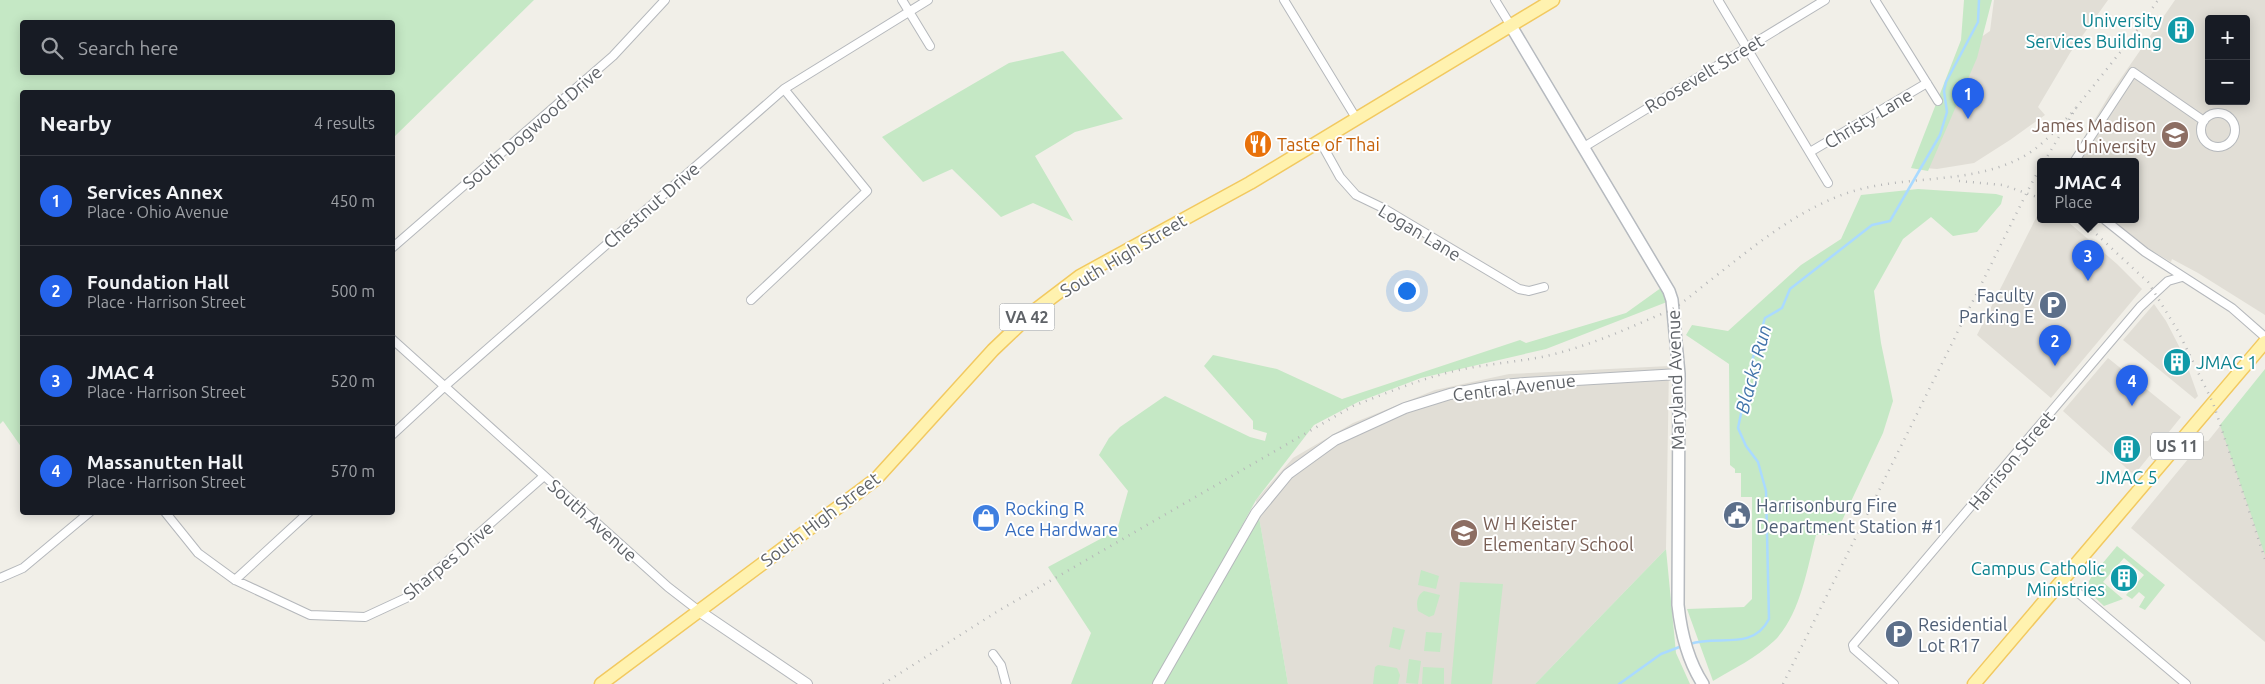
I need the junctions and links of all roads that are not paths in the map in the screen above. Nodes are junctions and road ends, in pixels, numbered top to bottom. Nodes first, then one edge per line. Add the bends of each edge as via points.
1 (665, 0) edge
2 (902, 0) edge
3 (928, 0) edge
4 (1284, 0) edge
5 (1495, 0) edge
6 (1553, 0) edge
7 (1718, 0) edge
8 (1825, 0) edge
9 (1875, 0) edge
10 (909, 11) junction
11 (1511, 26) junction
12 (930, 46) dead end
13 (1747, 48) junction
14 (1927, 83) junction
15 (784, 89) junction
16 (1938, 101) dead end
17 (1356, 118) junction
18 (2204, 121) junction
19 (1320, 141) junction
20 (1584, 147) junction
21 (1810, 152) junction
22 (2077, 158) edge
23 (1828, 183) dead end
24 (2109, 223) edge
25 (395, 245) edge
26 (2182, 277) junction
27 (1544, 288) dead end
28 (751, 300) dead end
29 (2265, 337) edge
30 (395, 342) edge
31 (2265, 342) edge
32 (1679, 374) junction
33 (445, 386) junction
34 (395, 432) edge
35 (544, 476) junction
36 (86, 515) edge
37 (167, 515) edge
38 (306, 515) edge
39 (0, 578) edge
40 (235, 580) junction
41 (2064, 580) junction
42 (699, 611) junction
43 (993, 654) dead end
44 (600, 684) edge
45 (807, 684) edge
46 (1006, 684) edge
47 (1158, 684) edge
48 (1703, 684) edge
49 (1894, 684) edge
50 (1974, 684) edge
51 (2186, 684) edge

1 - 25 street, South Dogwood Drive via 613,56
2 - 10 street
3 - 10 street, Chestnut Drive
4 - 17 street
5 - 11 street, Maryland Avenue
6 - 11 main road, South High Street / VA 42
7 - 13 street
8 - 13 street, Roosevelt Street
9 - 14 street
10 - 12 street
10 - 15 street, Chestnut Drive
11 - 17 main road, South High Street / VA 42
11 - 20 main road, Maryland Avenue
13 - 20 street, Roosevelt Street
13 - 21 street
14 - 16 street
14 - 21 street, Christy Lane
15 - 28 street via 867,191
15 - 33 street, Chestnut Drive
17 - 19 main road, South High Street / VA 42
18 - 18 street via 2202,137 2208,144 2217,147 2231,142 2235,127 2230,118 2217,114
18 - 22 street via 2133,72
19 - 27 street, Logan Lane via 1340,177 1356,195 1518,289
19 - 42 main road, South High Street / VA 42 via 1080,276 1034,311 993,350 876,479
20 - 32 main road, Maryland Avenue via 1669,291 1674,308
21 - 23 street
24 - 26 street
26 - 29 street via 2232,308
26 - 49 street, Harrison Street via 2168,281 2140,307 1854,645 1857,652
30 - 33 street, South Avenue
31 - 41 main road, US 11
32 - 47 street, Central Avenue via 1475,389 1405,408 1335,440 1288,474 1256,513
32 - 48 main road, Maryland Avenue via 1678,605 1688,653
33 - 34 street, Chestnut Drive
33 - 35 street, South Avenue
35 - 40 street, Sharpes Drive via 406,598 365,617 310,615
35 - 42 street, South Avenue
36 - 39 street via 23,568
37 - 40 street, Sharpes Drive via 198,553
38 - 40 street
41 - 50 main road, US 11
41 - 51 street
42 - 44 main road, South High Street / VA 42
42 - 45 street, South Avenue
43 - 46 street via 1001,666

